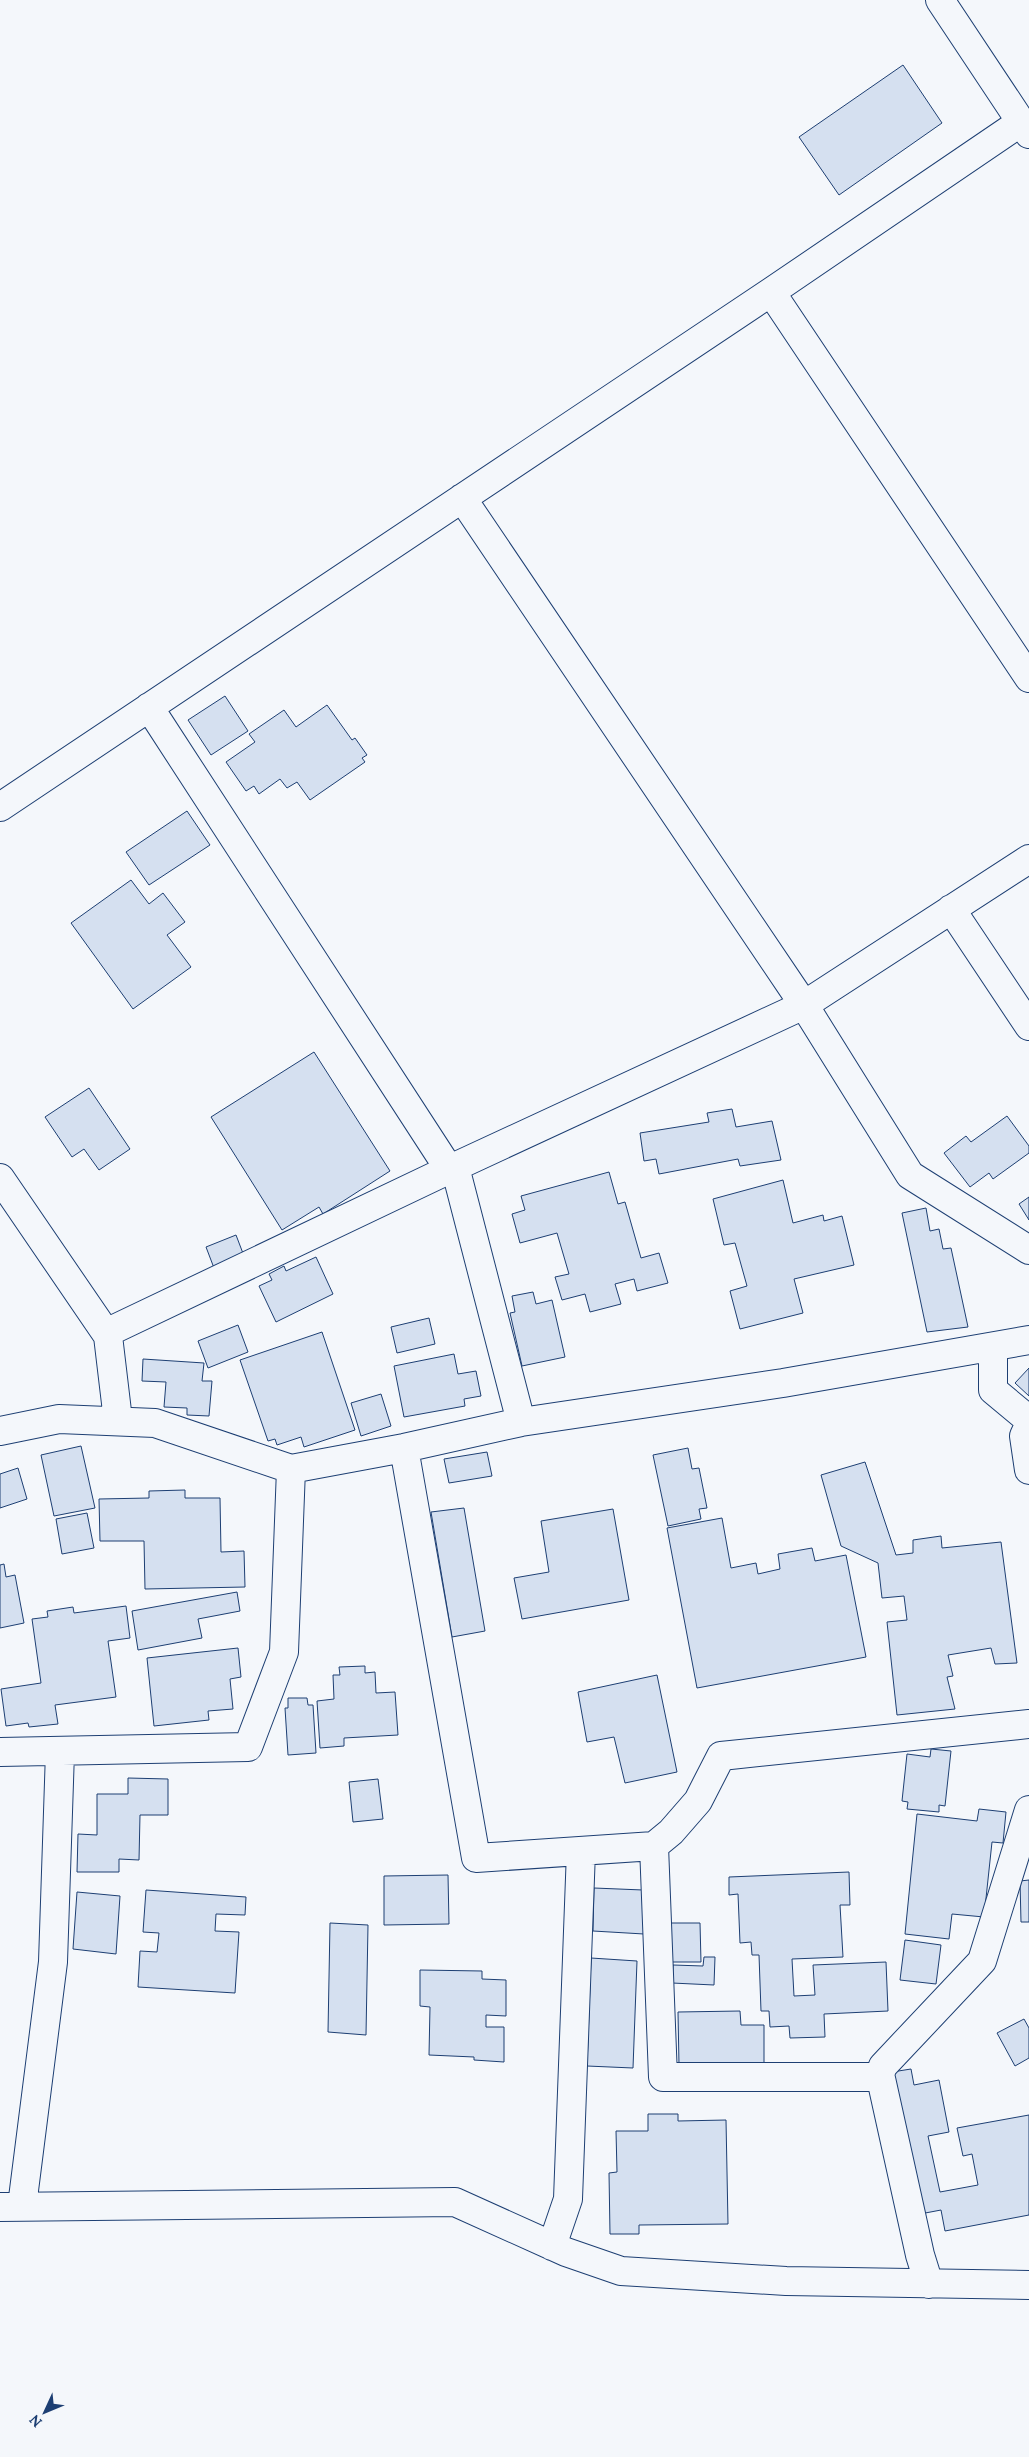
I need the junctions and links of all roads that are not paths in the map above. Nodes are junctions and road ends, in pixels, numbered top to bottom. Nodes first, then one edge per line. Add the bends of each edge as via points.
1 (940, 0) edge
2 (1025, 128) edge
3 (771, 292) junction
4 (462, 498) junction
5 (1029, 678) edge
6 (149, 707) junction
7 (0, 807) edge
8 (1029, 859) edge
9 (952, 909) junction
10 (804, 1005) junction
11 (1029, 1026) edge
12 (452, 1168) junction
13 (0, 1178) edge
14 (1029, 1250) edge
15 (106, 1333) junction
16 (1029, 1340) edge
17 (993, 1348) junction
18 (118, 1420) junction
19 (1029, 1420) edge
20 (521, 1422) junction
21 (1029, 1424) edge
22 (0, 1431) edge
23 (404, 1448) junction
24 (291, 1469) junction
25 (1029, 1470) edge
26 (1029, 1724) edge
27 (0, 1752) edge
28 (60, 1752) junction
29 (1029, 1810) edge
30 (654, 1846) junction
31 (581, 1851) junction
32 (880, 2077) junction
33 (11, 2207) edge
34 (552, 2246) junction
35 (929, 2284) junction
36 (1029, 2285) edge

1 - 2 street
2 - 3 street
3 - 4 street
3 - 5 street
4 - 6 street
4 - 10 street
6 - 7 street
6 - 12 street
8 - 9 street
9 - 10 street
9 - 11 street
10 - 12 street
10 - 14 street via 910,1175
12 - 15 street
12 - 20 street
13 - 15 street
15 - 18 street
16 - 17 street
17 - 19 street via 992,1390
17 - 20 street
18 - 22 street via 60,1419
18 - 24 street via 155,1423
20 - 23 street
21 - 25 street via 1024,1436
23 - 24 street
23 - 31 street via 476,1858
24 - 28 street via 284,1652 248,1747
26 - 30 street via 721,1756 698,1801
27 - 28 street
28 - 33 street via 53,1962
29 - 32 street via 982,1961 883,2066
30 - 31 street
30 - 32 street via 663,2077
31 - 34 street via 568,2199
32 - 35 street
33 - 34 street via 455,2202
34 - 35 street via 622,2271 786,2281
35 - 36 street

